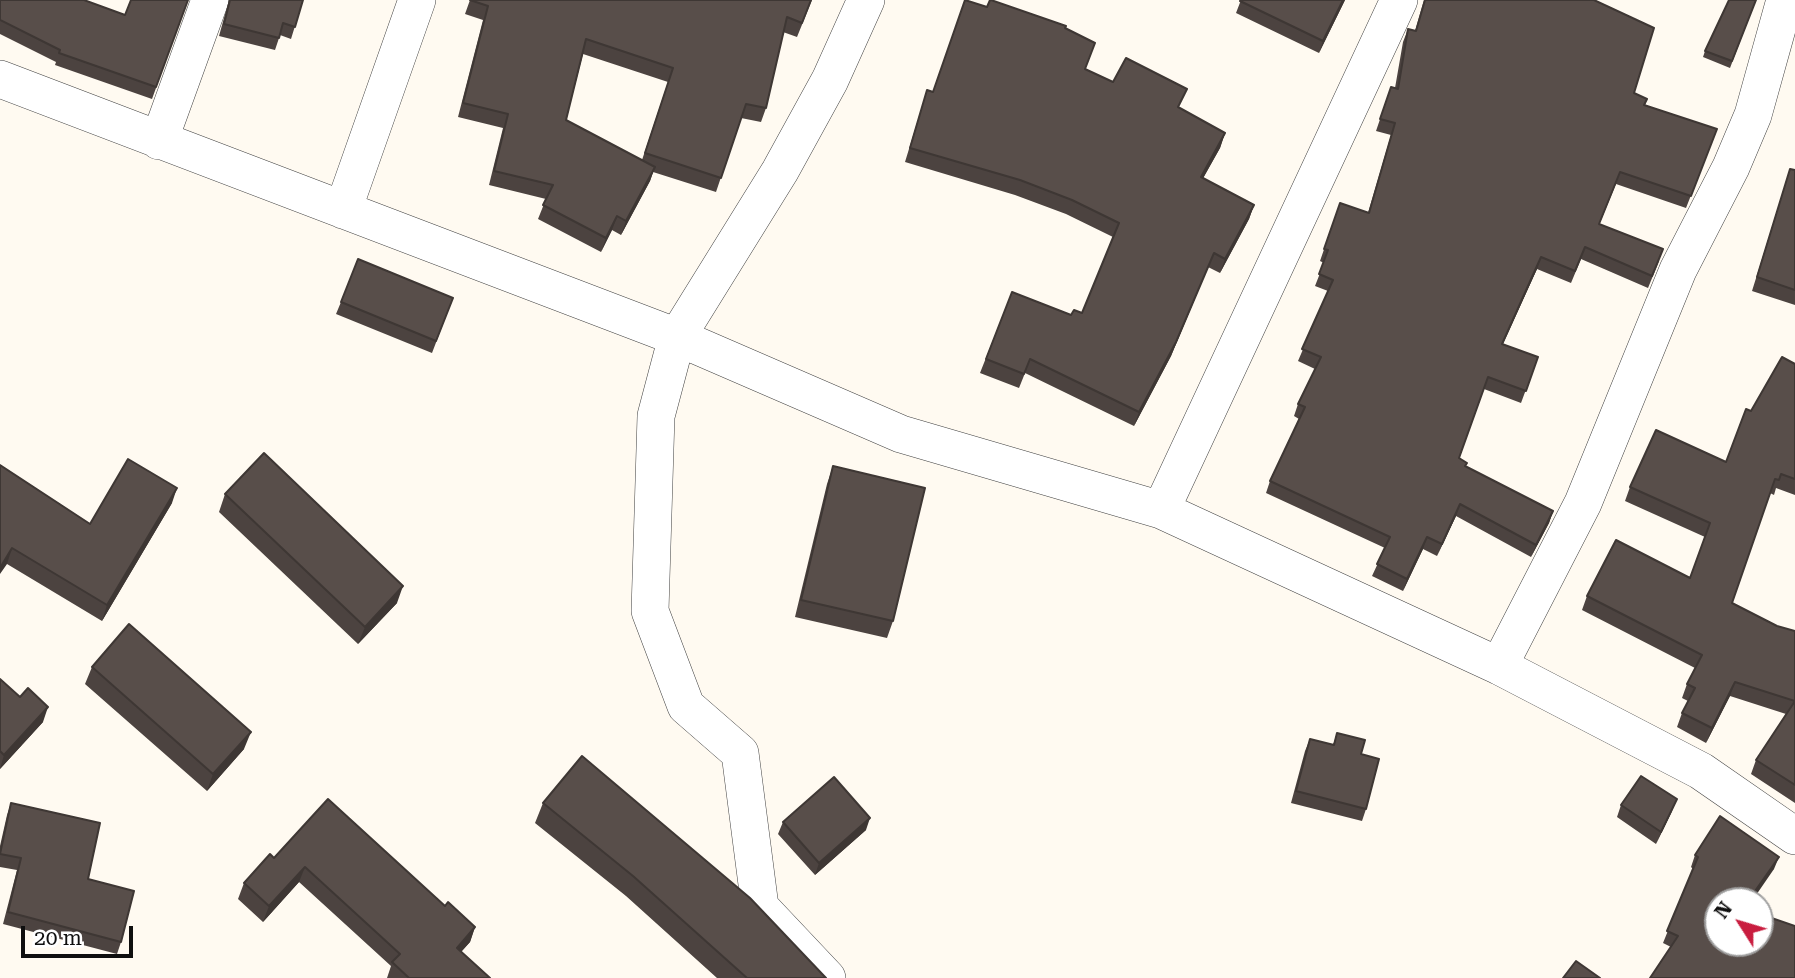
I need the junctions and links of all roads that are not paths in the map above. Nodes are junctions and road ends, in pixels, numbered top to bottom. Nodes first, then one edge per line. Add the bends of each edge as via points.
1 (210, 0) edge
2 (417, 0) edge
3 (866, 0) edge
4 (1399, 0) edge
5 (1785, 0) edge
6 (0, 79) edge
7 (159, 141) junction
8 (342, 210) junction
9 (677, 337) junction
10 (1161, 510) junction
11 (1499, 666) junction
12 (1795, 836) edge
13 (827, 978) edge

1 - 7 street
2 - 8 street
3 - 9 street via 830,80 780,172
4 - 10 street
5 - 11 street via 1753,115 1678,270 1583,503
6 - 7 street
7 - 8 street
8 - 9 street
9 - 10 street via 901,434
9 - 13 street via 656,416 650,611 686,706 740,753 760,907
10 - 11 street
11 - 12 street via 1701,771

